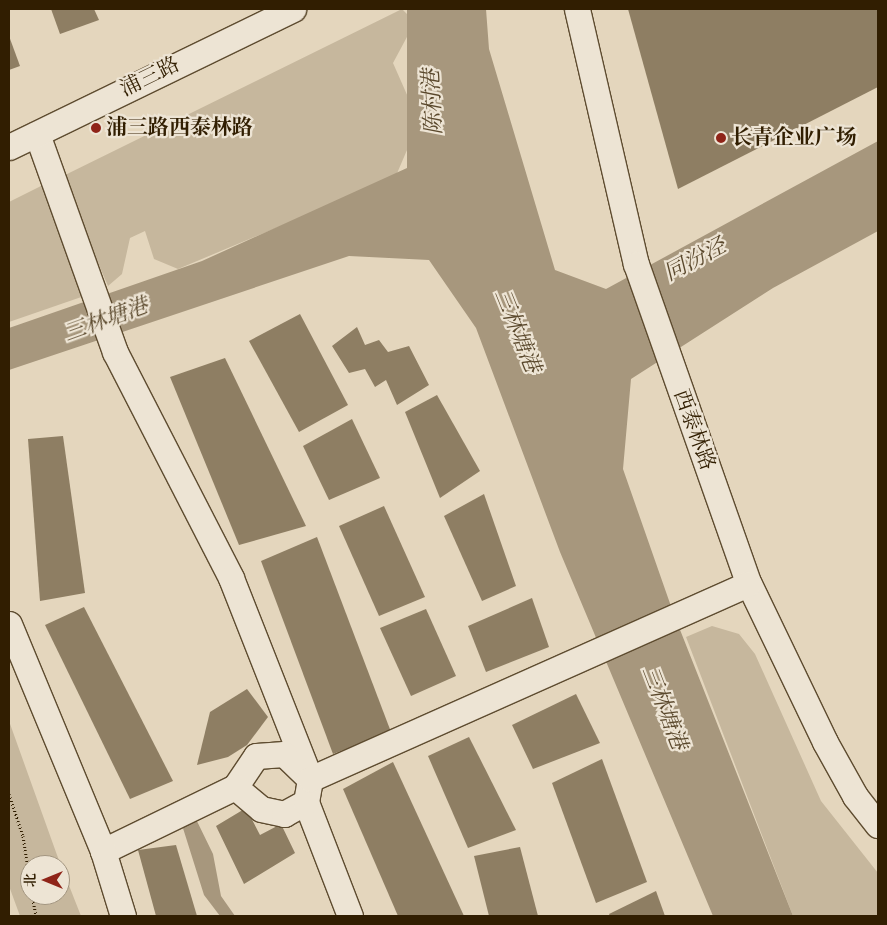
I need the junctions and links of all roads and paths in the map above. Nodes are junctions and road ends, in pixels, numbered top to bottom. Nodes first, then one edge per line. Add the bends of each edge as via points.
1 (293, 9) edge
2 (577, 9) edge
3 (37, 134) junction
4 (9, 147) edge
5 (749, 584) junction
6 (9, 624) edge
7 (235, 787) junction
8 (308, 790) junction
9 (9, 794) edge
10 (878, 825) edge
11 (103, 851) junction
12 (25, 855) edge
13 (123, 916) edge
14 (350, 916) edge

1 - 3 street, 浦三路
2 - 5 street, 西泰林路 via 636,264
3 - 4 street, 浦三路
3 - 8 street via 115,352 231,578
5 - 8 street via 600,649
5 - 10 street, 西泰林路 via 825,742 855,796
6 - 11 street
7 - 8 street via 261,809 284,814
7 - 8 street via 256,756 284,754
7 - 11 street
8 - 14 street
9 - 12 path
11 - 13 street

